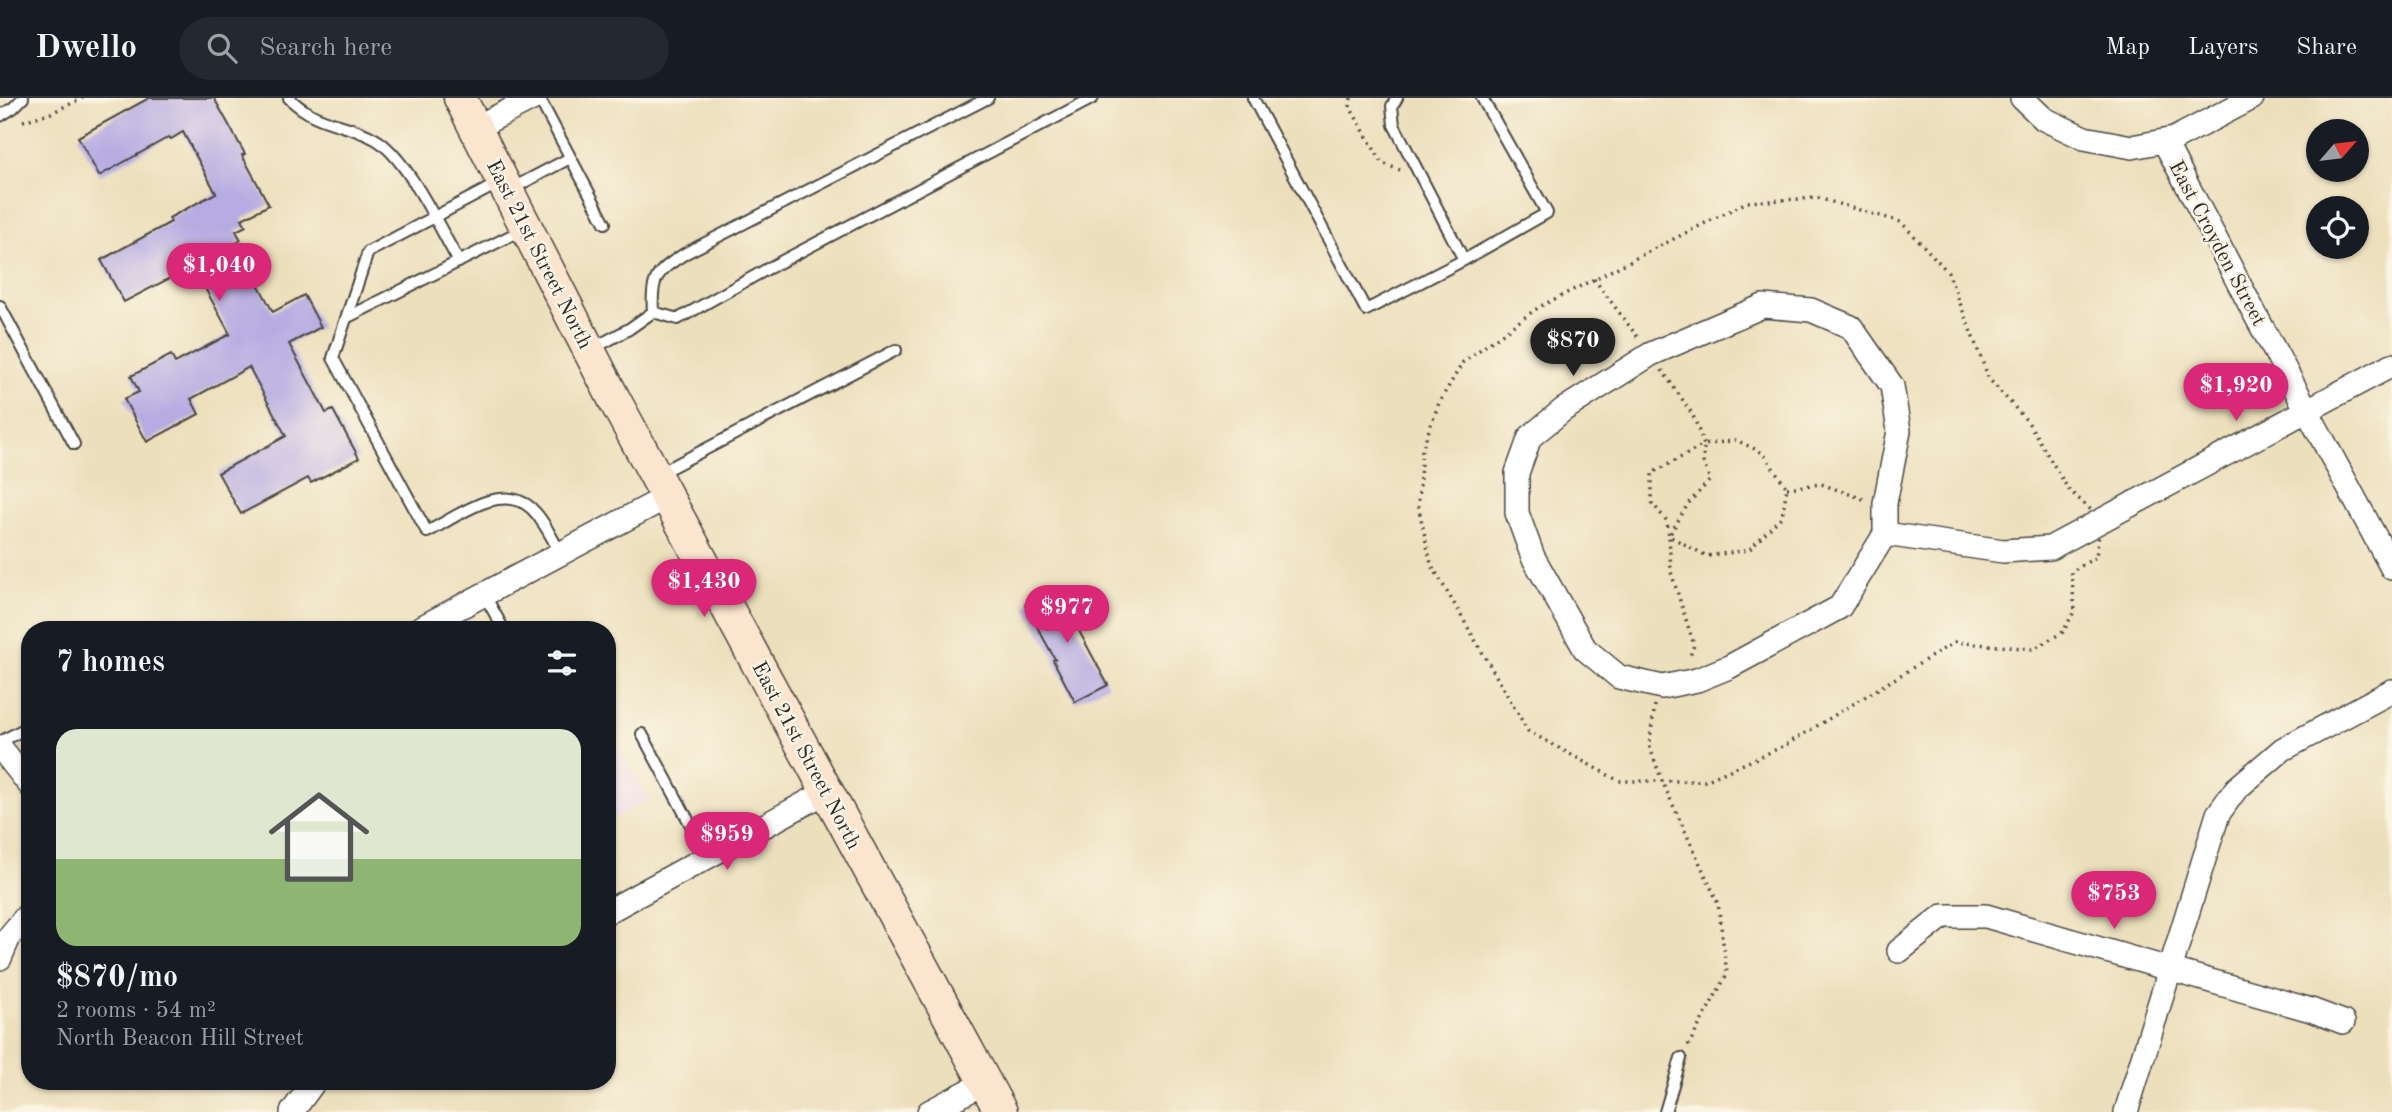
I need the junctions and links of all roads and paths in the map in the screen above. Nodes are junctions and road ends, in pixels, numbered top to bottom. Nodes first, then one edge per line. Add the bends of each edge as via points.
1 (23, 98) edge
2 (83, 98) edge
3 (289, 98) edge
4 (460, 98) edge
5 (534, 98) edge
6 (539, 98) edge
7 (988, 98) edge
8 (1093, 98) edge
9 (1253, 98) edge
10 (1351, 98) edge
11 (1397, 98) edge
12 (1482, 98) edge
13 (2022, 98) edge
14 (2252, 98) edge
15 (0, 116) edge
16 (19, 122) dead end
17 (475, 128) junction
18 (2164, 141) junction
19 (570, 158) junction
20 (1400, 171) dead end
21 (505, 186) junction
22 (433, 217) junction
23 (605, 223) dead end
24 (526, 227) junction
25 (1464, 260) junction
26 (459, 262) junction
27 (1594, 279) dead end
28 (0, 306) edge
29 (653, 312) junction
30 (346, 318) junction
31 (896, 350) dead end
32 (590, 351) junction
33 (1651, 354) junction
34 (2392, 365) edge
35 (2307, 410) junction
36 (74, 444) dead end
37 (1704, 445) junction
38 (662, 486) junction
39 (1787, 488) junction
40 (1885, 503) junction
41 (1885, 534) junction
42 (1669, 536) junction
43 (561, 554) junction
44 (2392, 568) edge
45 (484, 594) junction
46 (434, 621) edge
47 (499, 621) edge
48 (1680, 660) dead end
49 (1662, 687) junction
50 (2392, 691) edge
51 (21, 731) edge
52 (642, 734) dead end
53 (0, 744) edge
54 (21, 773) edge
55 (826, 792) junction
56 (708, 858) junction
57 (616, 907) edge
58 (21, 922) edge
59 (3, 942) edge
60 (1899, 951) dead end
61 (2169, 969) junction
62 (2343, 1022) dead end
63 (1681, 1058) joint
64 (984, 1083) junction
65 (306, 1090) edge
66 (292, 1112) edge
67 (929, 1112) edge
68 (1000, 1112) edge
69 (1665, 1112) edge
70 (2126, 1112) edge

1 - 15 lane
2 - 16 path
3 - 22 lane via 327,123 383,144 403,167
4 - 17 main road, East 21st Street North
5 - 17 street
6 - 19 lane
7 - 29 lane via 665,267 651,286
8 - 29 lane via 678,319
9 - 25 lane via 1366,310
10 - 20 path via 1350,107 1382,163
11 - 25 lane via 1392,106 1394,125
12 - 25 lane via 1547,212
13 - 18 street via 2045,119 2084,138 2132,147
14 - 18 street
17 - 21 main road, East 21st Street North
18 - 35 street, East Croyden Street
19 - 21 lane
19 - 23 lane
21 - 22 lane
21 - 24 main road, East 21st Street North
22 - 26 lane
22 - 30 lane via 368,252
24 - 26 lane
24 - 32 main road, East 21st Street North
26 - 30 lane
27 - 33 path
28 - 36 lane
29 - 32 lane
30 - 43 lane via 333,358 427,533 489,500 519,500 531,508
31 - 38 lane
32 - 38 main road, East 21st Street North
33 - 37 path via 1693,415
33 - 40 street via 1763,306 1811,310 1851,327 1892,386 1899,431
33 - 49 street via 1563,410 1530,437 1517,473 1517,513 1533,557 1586,649 1619,677
34 - 35 street
35 - 41 street via 2050,548 2003,551
35 - 44 street, East Croyden Street
37 - 39 path via 1736,440 1763,453
37 - 42 path via 1703,462 1710,480 1688,504
37 - 42 path via 1653,473 1652,503 1667,521
38 - 43 street
38 - 55 main road, East 21st Street North
39 - 40 path via 1821,484
39 - 42 path via 1782,516 1749,550 1707,556
40 - 41 street
41 - 49 street via 1840,607 1729,667
42 - 48 path via 1671,572 1694,645 1691,659
43 - 45 street
45 - 46 street
45 - 47 lane
49 - 63 path via 1649,745 1718,903 1727,974
50 - 61 street via 2283,749 2236,789 2218,814
51 - 53 lane
52 - 56 lane
53 - 54 street
55 - 56 street
55 - 64 main road, East 21st Street North
56 - 57 street
58 - 59 street
60 - 61 street via 1943,916 1986,916
61 - 62 street
61 - 70 street
63 - 69 lane
64 - 67 street
64 - 68 main road, East 21st Street North
65 - 66 street

